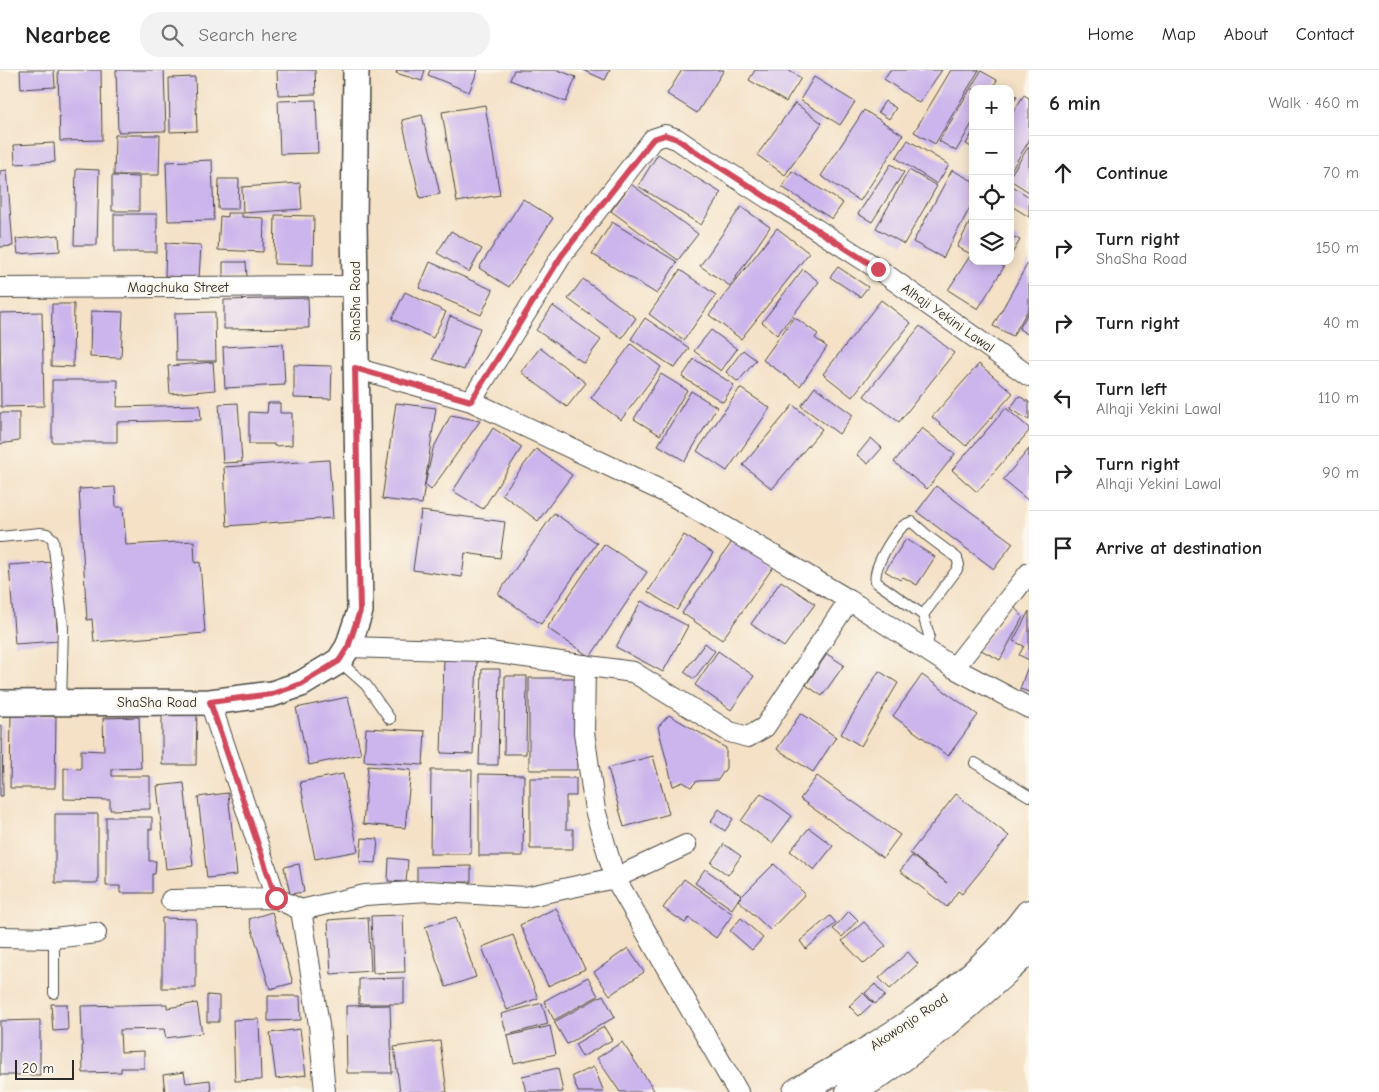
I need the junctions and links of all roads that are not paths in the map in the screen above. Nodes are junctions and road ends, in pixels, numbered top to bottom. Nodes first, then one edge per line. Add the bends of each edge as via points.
1 (356, 70) edge
2 (355, 286) junction
3 (0, 288) edge
4 (355, 368) junction
5 (1029, 376) edge
6 (471, 401) junction
7 (0, 537) edge
8 (1029, 573) edge
9 (849, 600) junction
10 (923, 615) junction
11 (926, 651) junction
12 (344, 654) junction
13 (584, 665) junction
14 (954, 668) junction
15 (210, 702) junction
16 (0, 703) edge
17 (61, 703) junction
18 (1029, 708) edge
19 (390, 719) dead end
20 (975, 762) dead end
21 (1029, 796) edge
22 (686, 845) dead end
23 (615, 878) junction
24 (276, 898) junction
25 (171, 900) dead end
26 (301, 910) junction
27 (1029, 914) edge
28 (96, 933) dead end
29 (0, 937) edge
30 (54, 938) junction
31 (1029, 949) edge
32 (54, 993) dead end
33 (325, 1092) edge
34 (738, 1092) edge
35 (797, 1092) edge
36 (850, 1092) edge

1 - 2 street, ShaSha Road
2 - 3 street, Magchuka Street
2 - 4 street, ShaSha Road
4 - 6 street
4 - 12 street, ShaSha Road via 360,611
5 - 6 street, Alhaji Yekini Lawal via 878,269 677,139 665,135 653,139 562,255
6 - 9 street via 673,496
7 - 17 lane via 40,533 53,539 63,627
8 - 14 street
9 - 11 street
9 - 13 street via 765,727 748,737 730,732 633,672
10 - 10 lane via 876,582 875,576 885,550 902,526 912,522 957,558 959,566
10 - 11 lane via 928,635
11 - 14 street
12 - 13 street via 482,651
12 - 15 street, ShaSha Road via 301,684 272,694
12 - 19 lane
13 - 23 street via 584,732 595,810
14 - 18 street
15 - 17 street, ShaSha Road
15 - 24 street
16 - 17 street, ShaSha Road
20 - 21 lane
22 - 23 street
23 - 26 street via 525,897 428,891 365,895
23 - 34 street
24 - 25 street
24 - 26 street
26 - 33 street via 319,1025
27 - 35 main road, Akowonjo Road via 972,977 919,1018
28 - 30 street
29 - 30 street
30 - 32 lane
31 - 36 main road, Akowonjo Road via 905,1056

